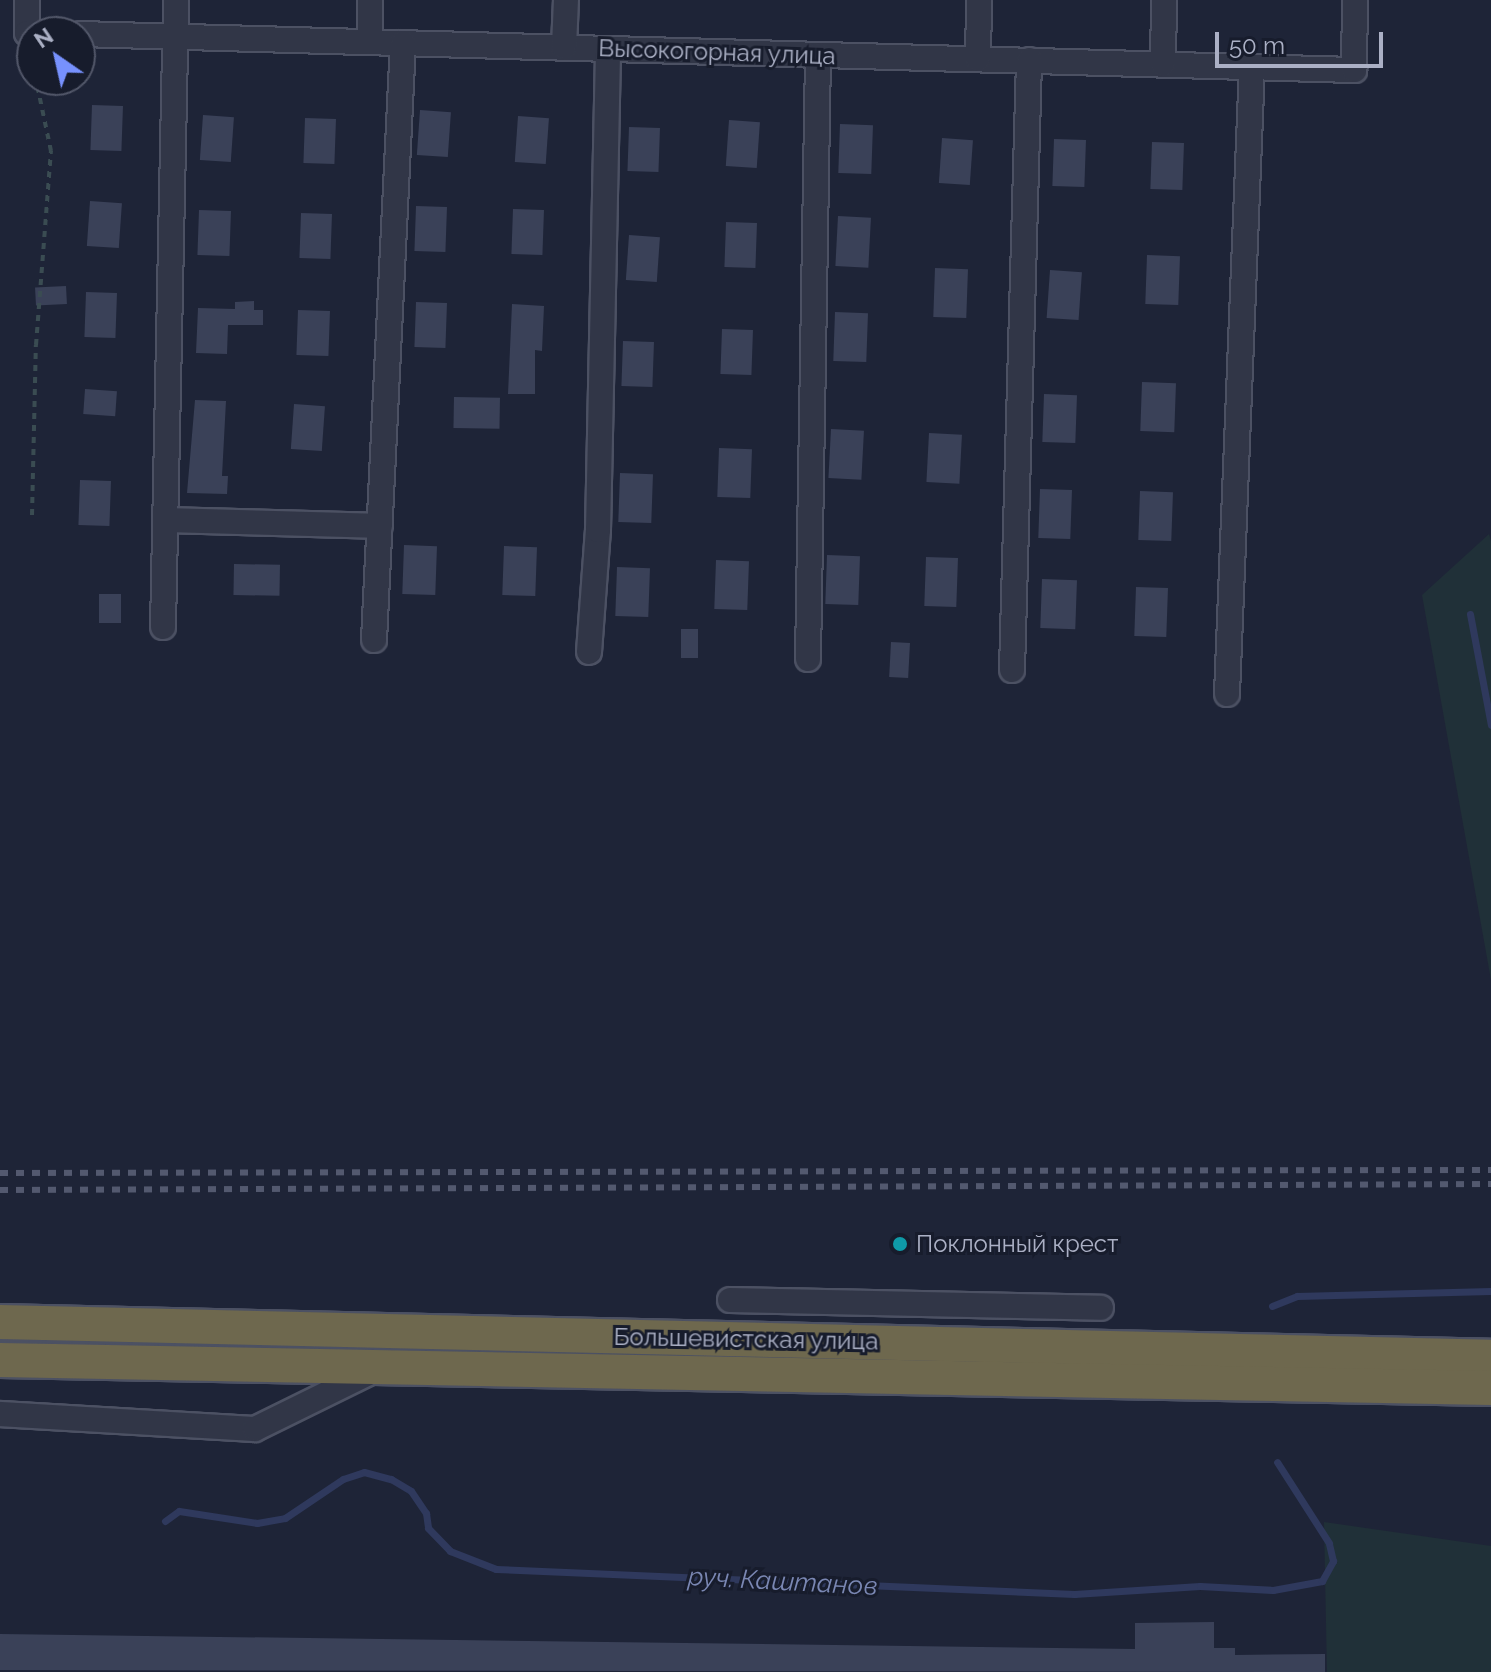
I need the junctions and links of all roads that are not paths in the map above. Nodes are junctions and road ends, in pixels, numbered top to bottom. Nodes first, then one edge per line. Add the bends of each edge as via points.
1 (176, 0) edge
2 (370, 0) edge
3 (566, 0) edge
4 (979, 0) edge
5 (1164, 0) edge
6 (1355, 0) edge
7 (96, 35) edge
8 (175, 37) junction
9 (370, 42) junction
10 (403, 43) junction
11 (564, 47) junction
12 (608, 49) junction
13 (818, 55) junction
14 (978, 59) junction
15 (1029, 60) junction
16 (1163, 64) junction
17 (1252, 67) junction
18 (169, 520) junction
19 (380, 526) junction
20 (163, 627) dead end
21 (374, 640) dead end
22 (589, 652) dead end
23 (808, 659) dead end
24 (1012, 670) dead end
25 (1227, 694) dead end
26 (730, 1300) dead end
27 (1101, 1308) dead end
28 (0, 1322) edge
29 (1491, 1357) edge
30 (0, 1360) edge
31 (381, 1367) junction
32 (1491, 1388) edge
33 (0, 1414) edge

1 - 8 street
2 - 9 street
3 - 11 street
4 - 14 street
5 - 16 street
6 - 17 street, Высокогорная улица via 1354,70
7 - 8 street, Высокогорная улица
8 - 9 street, Высокогорная улица
8 - 18 street
9 - 10 street, Высокогорная улица
10 - 11 street, Высокогорная улица
10 - 19 street
11 - 12 street, Высокогорная улица
12 - 13 street, Высокогорная улица
12 - 22 street via 598,530
13 - 14 street, Высокогорная улица
13 - 23 street
14 - 15 street, Высокогорная улица
15 - 16 street, Высокогорная улица
15 - 24 street
16 - 17 street, Высокогорная улица
17 - 25 street
18 - 19 street
18 - 20 street
19 - 21 street
26 - 27 street
28 - 29 highway, Большевистская улица
30 - 31 highway, Большевистская улица
31 - 32 highway, Большевистская улица
31 - 33 street via 255,1429

